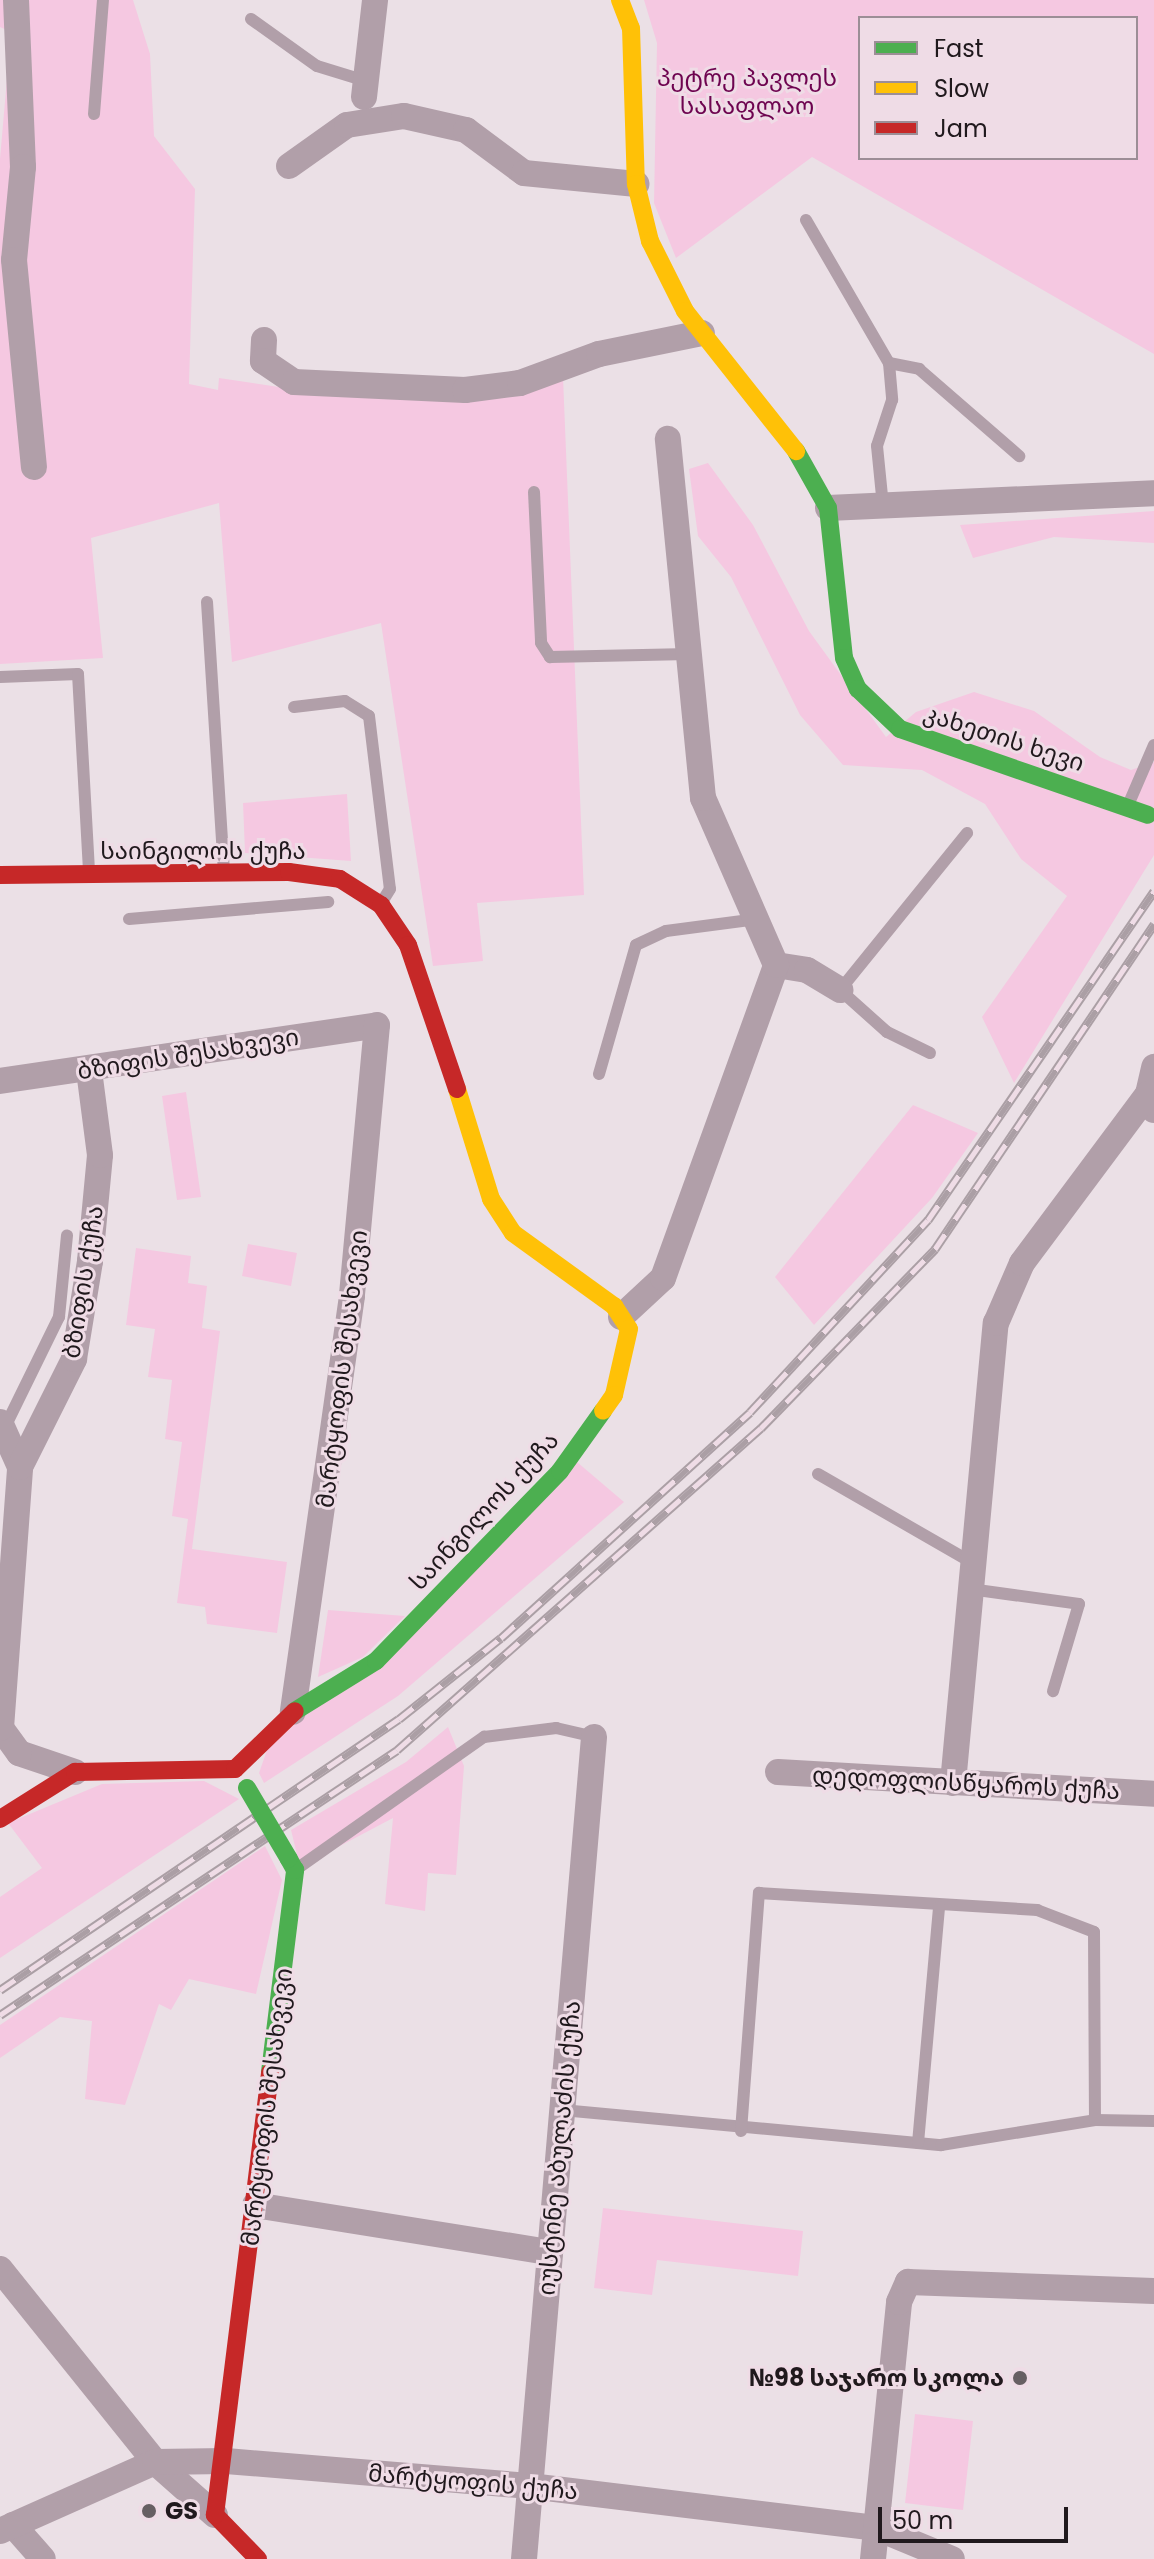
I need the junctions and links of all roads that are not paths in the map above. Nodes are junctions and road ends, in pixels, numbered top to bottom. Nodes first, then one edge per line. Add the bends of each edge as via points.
1 (16, 0) edge
2 (103, 0) edge
3 (375, 0) edge
4 (620, 0) edge
5 (251, 19) dead end
6 (365, 89) joint
7 (94, 114) dead end
8 (289, 166) dead end
9 (636, 184) junction
10 (806, 220) dead end
11 (702, 333) junction
12 (264, 340) dead end
13 (889, 363) junction
14 (668, 439) dead end
15 (1019, 456) dead end
16 (34, 467) dead end
17 (534, 492) dead end
18 (1154, 493) edge
19 (883, 506) junction
20 (828, 508) junction
21 (207, 602) dead end
22 (689, 654) junction
23 (0, 677) edge
24 (294, 707) dead end
25 (1154, 745) edge
26 (1128, 806) junction
27 (1148, 815) dead end
28 (967, 833) dead end
29 (224, 872) junction
30 (89, 874) junction
31 (0, 875) edge
32 (168, 892) junction
33 (328, 902) dead end
34 (381, 905) junction
35 (129, 919) dead end
36 (758, 919) junction
37 (776, 965) junction
38 (840, 990) junction
39 (377, 1025) joint
40 (930, 1053) dead end
41 (1154, 1067) edge
42 (89, 1070) junction
43 (599, 1074) dead end
44 (0, 1081) edge
45 (1151, 1102) edge
46 (67, 1235) dead end
47 (621, 1317) junction
48 (3, 1424) edge
49 (20, 1467) junction
50 (818, 1474) dead end
51 (5, 1530) edge
52 (969, 1561) junction
53 (967, 1588) junction
54 (1053, 1691) dead end
55 (293, 1712) junction
56 (594, 1737) joint
57 (235, 1769) junction
58 (75, 1772) junction
59 (778, 1772) dead end
60 (953, 1783) junction
61 (1154, 1794) edge
62 (0, 1819) edge
63 (292, 1865) junction
64 (939, 1907) junction
65 (562, 2110) junction
66 (1095, 2120) junction
67 (1154, 2121) edge
68 (741, 2131) junction
69 (918, 2143) junction
70 (255, 2205) junction
71 (550, 2252) junction
72 (0, 2269) edge
73 (1154, 2291) edge
74 (226, 2461) junction
75 (155, 2462) junction
76 (530, 2486) junction
77 (215, 2515) junction
78 (7, 2528) edge
79 (877, 2528) junction
80 (43, 2559) edge
81 (258, 2559) edge
82 (524, 2559) edge
83 (873, 2559) edge
84 (952, 2559) edge

1 - 16 street via 23,167 14,260
2 - 7 lane
3 - 6 street
4 - 9 street via 636,76
5 - 6 lane via 317,66
8 - 9 street via 347,125 404,116 466,130 524,173
9 - 11 street via 667,281
10 - 13 lane
11 - 12 street via 599,354 520,383 465,390 294,382 263,361
11 - 20 street via 786,434
13 - 15 lane via 919,369
13 - 19 lane via 892,400 877,446
14 - 22 street
17 - 22 lane via 541,643 550,657
18 - 19 street
19 - 20 street
20 - 26 street, კახეთის ხევი via 844,658 877,712 930,741
21 - 29 lane
22 - 36 street via 703,798
23 - 30 lane via 78,674
24 - 34 lane via 345,701 369,716 390,889
25 - 26 lane
26 - 27 street, კახეთის ხევი
28 - 38 lane
29 - 32 street, საინგილოს ქუჩა
29 - 34 street, საინგილოს ქუჩა via 340,879
30 - 31 street, საინგილოს ქუჩა
30 - 32 street, საინგილოს ქუჩა
32 - 33 lane
32 - 35 lane
34 - 47 street, საინგილოს ქუჩა via 408,945 435,1017 491,1199 513,1233
36 - 37 street
36 - 43 lane via 666,931 636,945
37 - 38 street via 807,970
37 - 47 street via 663,1278
38 - 40 lane via 887,1032
39 - 42 street, ბზიფის შესახვევი
39 - 55 street, მარტყოფის შესახვევი via 348,1327
41 - 45 street
42 - 44 street, ბზიფის შესახვევი
42 - 49 street, ბზიფის ქუჩა via 100,1155 74,1359
45 - 52 street via 1022,1263 996,1323
46 - 48 lane via 59,1317
47 - 55 street, საინგილოს ქუჩა via 629,1329 623,1372 560,1471 376,1661
48 - 49 street
49 - 51 street, ბზიფის ქუჩა
50 - 52 lane
51 - 58 street, ბზიფის ქუჩა via 1,1728 19,1753
52 - 53 street
53 - 54 lane via 1079,1604
53 - 60 street
55 - 57 street, საინგილოს ქუჩა
56 - 63 lane via 556,1728 484,1737
56 - 65 street, იუსტინე აბულაძის ქუჩა
57 - 58 street
57 - 63 street, bridge
58 - 62 street
59 - 60 street, დედოფლისწყაროს ქუჩა
60 - 61 street, დედოფლისწყაროს ქუჩა
63 - 70 street, მარტყოფის შესახვევი
64 - 66 lane via 1037,1910 1094,1932
64 - 68 lane via 759,1893
64 - 69 lane
65 - 68 lane
65 - 71 street, იუსტინე აბულაძის ქუჩა
66 - 67 lane
66 - 69 lane
68 - 69 lane
70 - 71 street
70 - 74 street, მარტყოფის შესახვევი
71 - 76 street, იუსტინე აბულაძის ქუჩა
72 - 75 street
73 - 79 street via 908,2282 902,2290
74 - 75 street, მარტყოფის ქუჩა
74 - 76 street, მარტყოფის ქუჩა
74 - 77 street, მარტყოფის შესახვევი
75 - 77 street
75 - 78 street, მარტყოფის ქუჩა
76 - 79 street, მარტყოფის ქუჩა
76 - 82 street, იუსტინე აბულაძის ქუჩა
77 - 81 street
78 - 80 street
79 - 83 street
79 - 84 street, მარტყოფის ქუჩა

